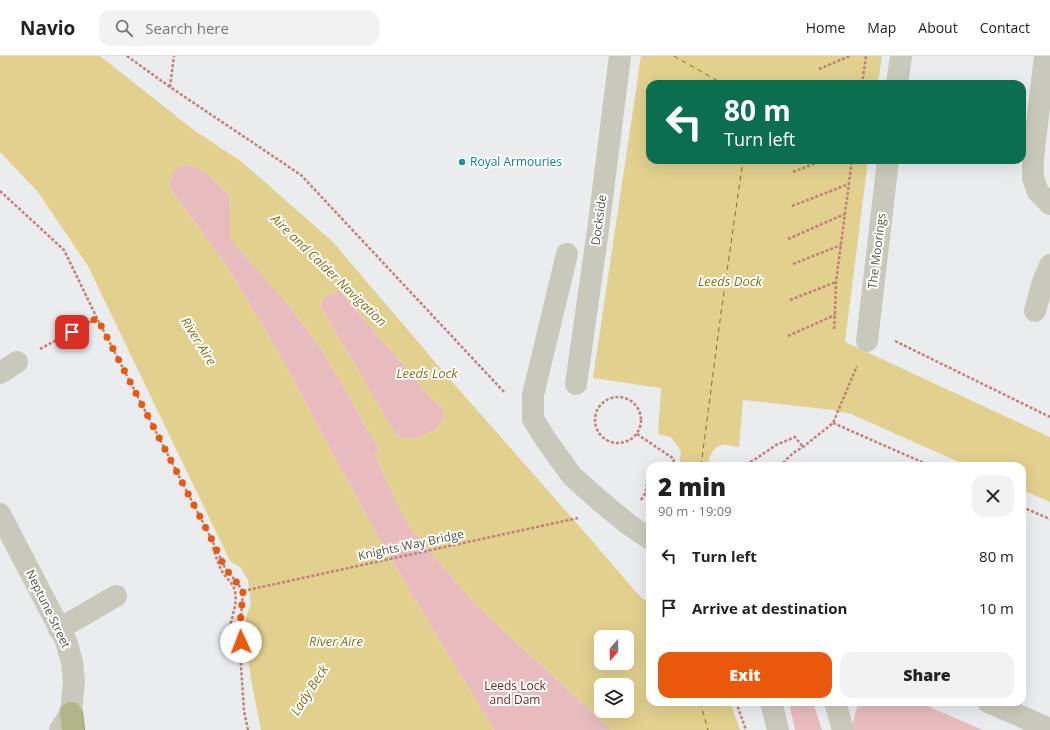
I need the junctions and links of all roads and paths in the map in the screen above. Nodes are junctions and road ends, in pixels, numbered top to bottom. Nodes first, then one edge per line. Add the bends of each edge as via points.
1 (127, 56) edge
2 (174, 56) edge
3 (620, 56) edge
4 (850, 56) edge
5 (866, 56) edge
6 (901, 56) edge
7 (1045, 56) edge
8 (819, 69) dead end
9 (863, 80) edge
10 (898, 80) edge
11 (170, 87) junction
12 (814, 164) edge
13 (852, 164) edge
14 (888, 164) edge
15 (793, 172) dead end
16 (849, 184) junction
17 (0, 191) edge
18 (1050, 204) edge
19 (792, 206) dead end
20 (845, 213) junction
21 (788, 238) dead end
22 (841, 245) junction
23 (567, 254) dead end
24 (793, 264) dead end
25 (1050, 265) edge
26 (836, 282) junction
27 (790, 300) dead end
28 (1035, 311) dead end
29 (835, 314) junction
30 (97, 318) junction
31 (834, 329) dead end
32 (788, 336) dead end
33 (894, 340) dead end
34 (867, 341) joint
35 (8, 368) edge
36 (576, 384) dead end
37 (1050, 416) edge
38 (533, 419) junction
39 (833, 422) junction
40 (636, 434) junction
41 (803, 447) junction
42 (674, 462) edge
43 (750, 462) edge
44 (784, 462) edge
45 (922, 462) edge
46 (1026, 509) edge
47 (0, 514) edge
48 (584, 517) dead end
49 (1050, 519) edge
50 (645, 536) edge
51 (211, 538) junction
52 (243, 591) junction
53 (116, 596) dead end
54 (59, 629) junction
55 (241, 666) junction
56 (737, 706) edge
57 (772, 706) edge
58 (836, 706) edge
59 (997, 706) edge
60 (68, 724) edge
61 (1049, 729) edge
62 (248, 730) edge
63 (746, 730) edge
64 (778, 730) edge
65 (843, 730) edge

1 - 11 path
2 - 11 path
3 - 36 street, Dockside
4 - 8 path
5 - 9 path
6 - 10 street
7 - 18 street via 1033,178 1038,192
11 - 38 path via 301,175 505,393
12 - 15 path
13 - 16 path
14 - 34 street, The Moorings
16 - 19 path
16 - 20 path
17 - 30 path via 64,250
20 - 21 path
20 - 22 path
22 - 24 path
22 - 26 path
23 - 38 street via 533,395
25 - 28 street
26 - 27 path
26 - 29 path
29 - 31 path
29 - 32 path
30 - 35 path
30 - 51 path
33 - 37 path
34 - 39 path
38 - 50 street via 572,476
39 - 41 path
39 - 45 path
40 - 40 path via 631,439 616,443 603,437 598,432 595,417 602,403 616,397 624,398 637,406 641,421
40 - 42 path via 674,459
41 - 43 path via 795,437 776,445
41 - 44 path
46 - 49 path
47 - 54 street, Neptune Street
48 - 52 path, Knights Way Bridge
51 - 52 path via 225,568
51 - 55 path via 218,565 234,591 236,600 230,634
52 - 55 path via 238,632 241,642
53 - 54 street
54 - 60 street, Neptune Street via 66,641 74,681
55 - 62 path
56 - 63 path
57 - 64 street
58 - 65 street
59 - 61 street

